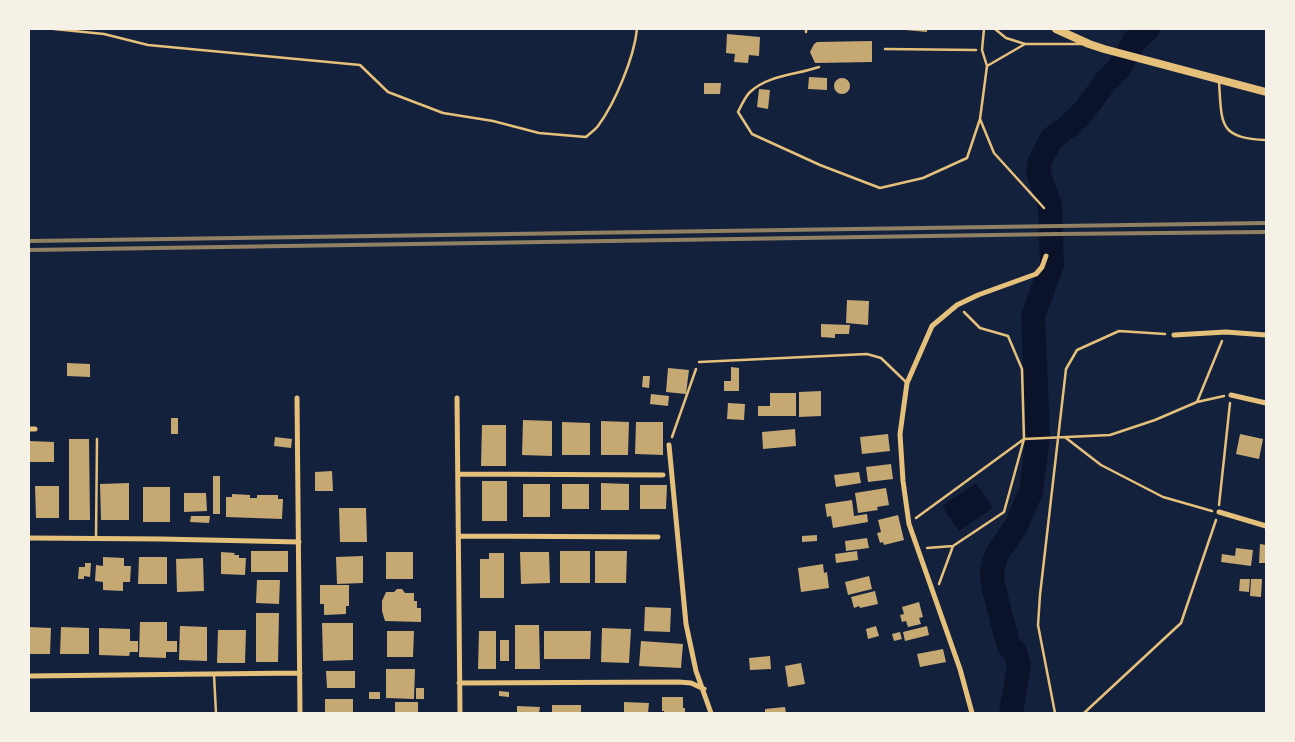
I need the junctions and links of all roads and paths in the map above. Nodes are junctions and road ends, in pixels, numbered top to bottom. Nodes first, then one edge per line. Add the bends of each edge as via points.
1 (54, 29) edge
2 (636, 29) edge
3 (984, 29) edge
4 (995, 29) edge
5 (1056, 29) edge
6 (1025, 44) junction
7 (1088, 44) junction
8 (885, 49) dead end
9 (982, 50) junction
10 (986, 66) junction
11 (819, 67) dead end
12 (1219, 79) junction
13 (1266, 92) edge
14 (980, 119) junction
15 (1266, 140) edge
16 (1044, 208) dead end
17 (1046, 256) dead end
18 (958, 305) junction
19 (1226, 332) junction
20 (1266, 334) edge
21 (1174, 335) joint
22 (699, 362) joint
23 (907, 383) junction
24 (1231, 395) junction
25 (297, 398) dead end
26 (457, 398) dead end
27 (1197, 402) junction
28 (1266, 403) edge
29 (29, 429) edge
30 (35, 429) dead end
31 (1058, 437) junction
32 (97, 438) dead end
33 (1065, 438) junction
34 (1024, 439) junction
35 (669, 445) joint
36 (458, 474) junction
37 (663, 475) dead end
38 (1219, 512) junction
39 (909, 524) junction
40 (1266, 526) edge
41 (459, 536) junction
42 (658, 537) dead end
43 (29, 538) edge
44 (96, 538) junction
45 (299, 542) junction
46 (953, 546) junction
47 (918, 549) junction
48 (935, 595) junction
49 (300, 673) junction
50 (214, 674) junction
51 (29, 676) edge
52 (459, 683) junction
53 (704, 690) junction
54 (216, 713) edge
55 (300, 713) edge
56 (460, 713) edge
57 (711, 713) edge
58 (972, 713) edge
59 (1055, 713) edge
60 (1084, 713) edge

1 - 2 lane via 104,34 148,45 360,65 388,92 443,113 539,133 586,137 602,120 627,69
3 - 9 lane
4 - 6 lane via 1006,38
5 - 7 main road
6 - 7 lane
6 - 10 lane
7 - 12 main road
8 - 9 path
9 - 10 lane
10 - 14 lane
11 - 14 lane via 772,79 749,92 738,112 752,134 880,188 923,178 967,158
12 - 13 main road
12 - 15 lane via 1222,118 1229,131 1242,138
14 - 16 lane via 994,152
17 - 18 street via 1036,274
18 - 23 street via 932,326
18 - 34 path via 980,328 1008,336 1022,370
19 - 20 street
19 - 21 street
19 - 27 path
21 - 31 path via 1119,331 1077,350 1066,369
22 - 23 lane via 866,354 881,358
22 - 35 path
23 - 39 street via 900,434
24 - 27 path
24 - 28 street
24 - 38 path
25 - 45 street
26 - 36 street
27 - 33 path via 1110,434
29 - 30 street
31 - 33 path
31 - 34 path
31 - 59 path via 1038,625
32 - 44 lane
33 - 38 path via 1102,465 1163,497
34 - 39 path
34 - 46 path via 1004,512
35 - 53 street via 686,624 696,671
36 - 37 street
36 - 41 street
38 - 40 street
38 - 60 path via 1181,623
39 - 47 street
41 - 42 street
41 - 52 street
43 - 44 street
44 - 45 street
45 - 49 street
46 - 47 path
46 - 48 path
47 - 48 street
48 - 58 street
49 - 50 street
49 - 55 street
50 - 51 street
50 - 54 lane
52 - 53 street via 680,682 691,683
52 - 56 street
53 - 57 street

